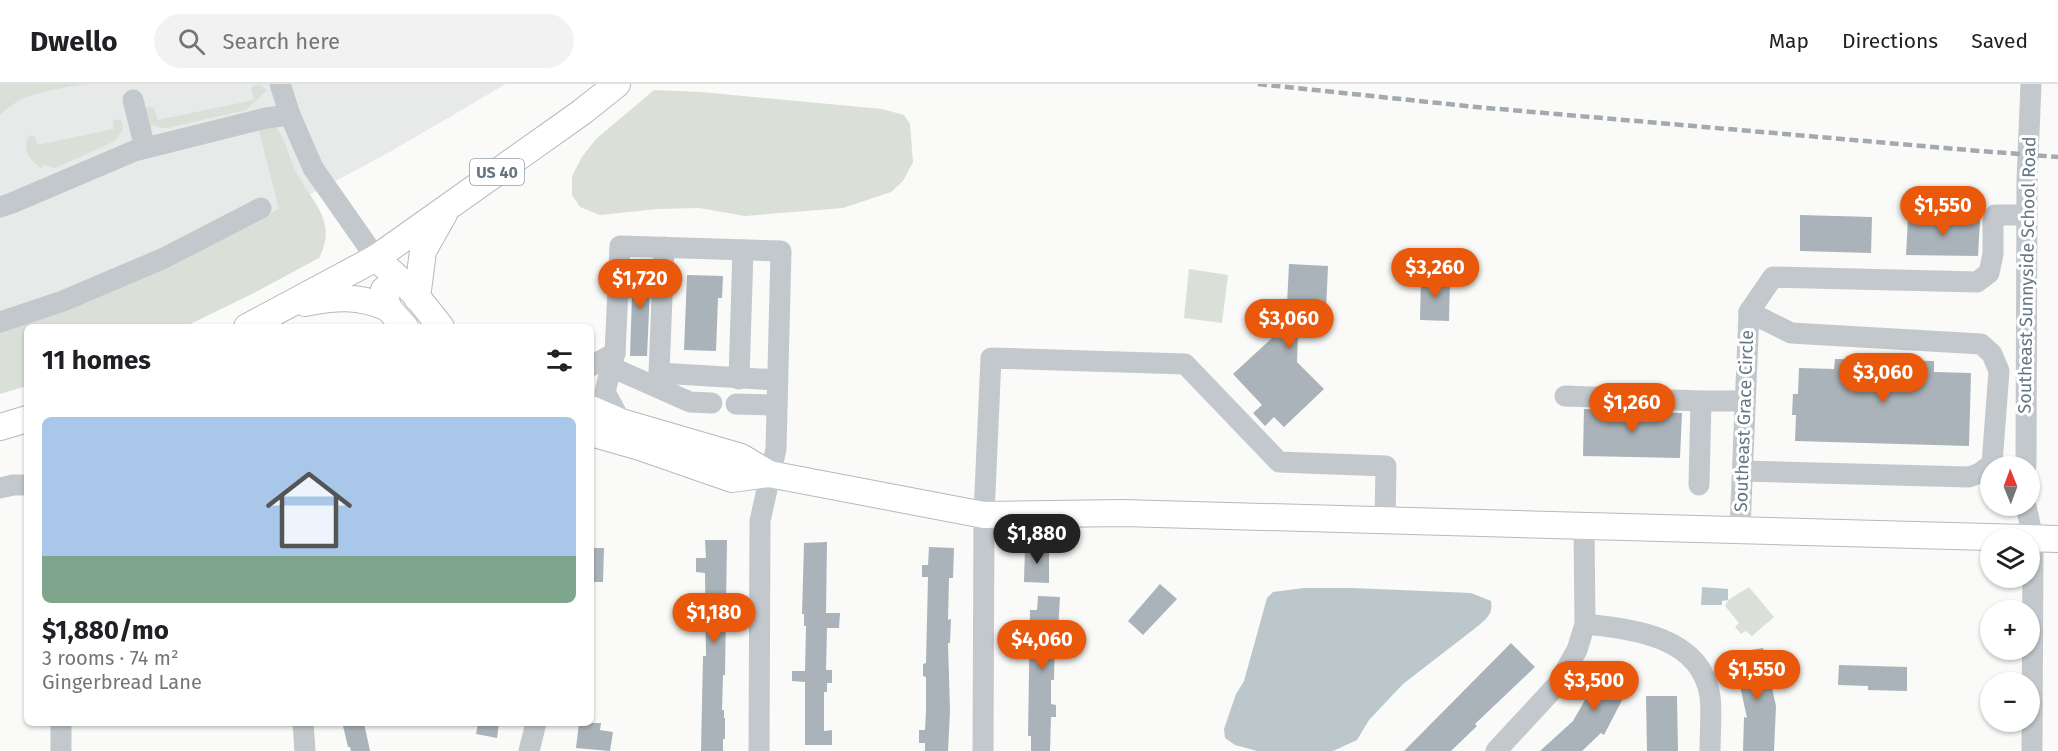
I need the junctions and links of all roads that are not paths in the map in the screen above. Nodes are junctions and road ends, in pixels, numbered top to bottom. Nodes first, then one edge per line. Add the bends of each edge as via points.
1 (280, 84) edge
2 (617, 84) edge
3 (2031, 84) edge
4 (133, 100) dead end
5 (290, 115) junction
6 (145, 148) junction
7 (0, 207) edge
8 (261, 208) dead end
9 (447, 208) junction
10 (2027, 215) junction
11 (664, 247) junction
12 (743, 250) junction
13 (376, 258) junction
14 (417, 298) junction
15 (284, 307) junction
16 (388, 308) junction
17 (1749, 312) junction
18 (0, 322) edge
19 (253, 324) edge
20 (402, 324) edge
21 (439, 324) edge
22 (606, 362) edge
23 (739, 379) junction
24 (657, 380) junction
25 (777, 380) junction
26 (1565, 396) dead end
27 (1701, 401) junction
28 (1745, 401) junction
29 (712, 403) dead end
30 (736, 404) dead end
31 (777, 405) junction
32 (594, 410) edge
33 (24, 420) edge
34 (621, 422) junction
35 (0, 427) edge
36 (594, 434) edge
37 (2026, 456) edge
38 (1743, 471) junction
39 (769, 474) junction
40 (24, 485) edge
41 (1699, 485) dead end
42 (0, 488) edge
43 (984, 515) junction
44 (2032, 516) edge
45 (1385, 519) junction
46 (1584, 526) junction
47 (1740, 529) junction
48 (2046, 539) edge
49 (1585, 624) junction
50 (62, 726) edge
51 (303, 726) edge
52 (535, 726) edge
53 (62, 751) edge
54 (305, 751) edge
55 (530, 751) edge
56 (759, 751) edge
57 (983, 751) edge
58 (1496, 751) edge
59 (1710, 751) edge
60 (2032, 751) edge

1 - 5 street
2 - 9 main road, US 40
3 - 10 street, Southeast Sunnyside School Road
4 - 6 street
5 - 6 street
5 - 13 street via 313,168
6 - 7 street
8 - 18 street via 164,258 63,301
9 - 13 main road, US 40
9 - 14 main road via 423,251
10 - 17 street via 1995,215 1989,273 1977,282 1773,277
10 - 37 street, Southeast Sunnyside School Road
11 - 12 street
11 - 22 street via 620,246
11 - 24 street
12 - 23 street
12 - 25 street via 782,251
13 - 14 main road
13 - 15 main road, US 40
13 - 16 main road
14 - 21 main road
15 - 16 main road via 330,298 358,298
15 - 19 main road, US 40
16 - 20 main road
17 - 28 street, Southeast Grace Circle
17 - 38 street via 1791,333 1981,344 1992,354 1999,371 1992,464 1980,473 1969,477
22 - 24 street
22 - 34 street via 605,393
23 - 24 street
23 - 25 street
24 - 29 street via 690,402
25 - 31 street
26 - 27 street
27 - 28 street
27 - 41 street
28 - 38 street, Southeast Grace Circle
30 - 31 street
31 - 39 street via 776,448
32 - 34 main road
33 - 35 main road
34 - 39 main road via 741,457
36 - 39 main road via 732,479
38 - 47 street, Southeast Grace Circle
39 - 43 main road
39 - 56 street via 760,521
40 - 42 street
43 - 45 main road via 1122,513
43 - 45 street via 991,358 1185,364 1279,462 1386,466
43 - 57 street
44 - 48 street
45 - 46 main road
46 - 47 main road
46 - 49 street
47 - 48 main road
48 - 60 street
49 - 58 street via 1577,650 1557,685
49 - 59 street via 1632,629 1664,639 1690,657 1710,695
50 - 53 street
51 - 54 street
52 - 55 street

